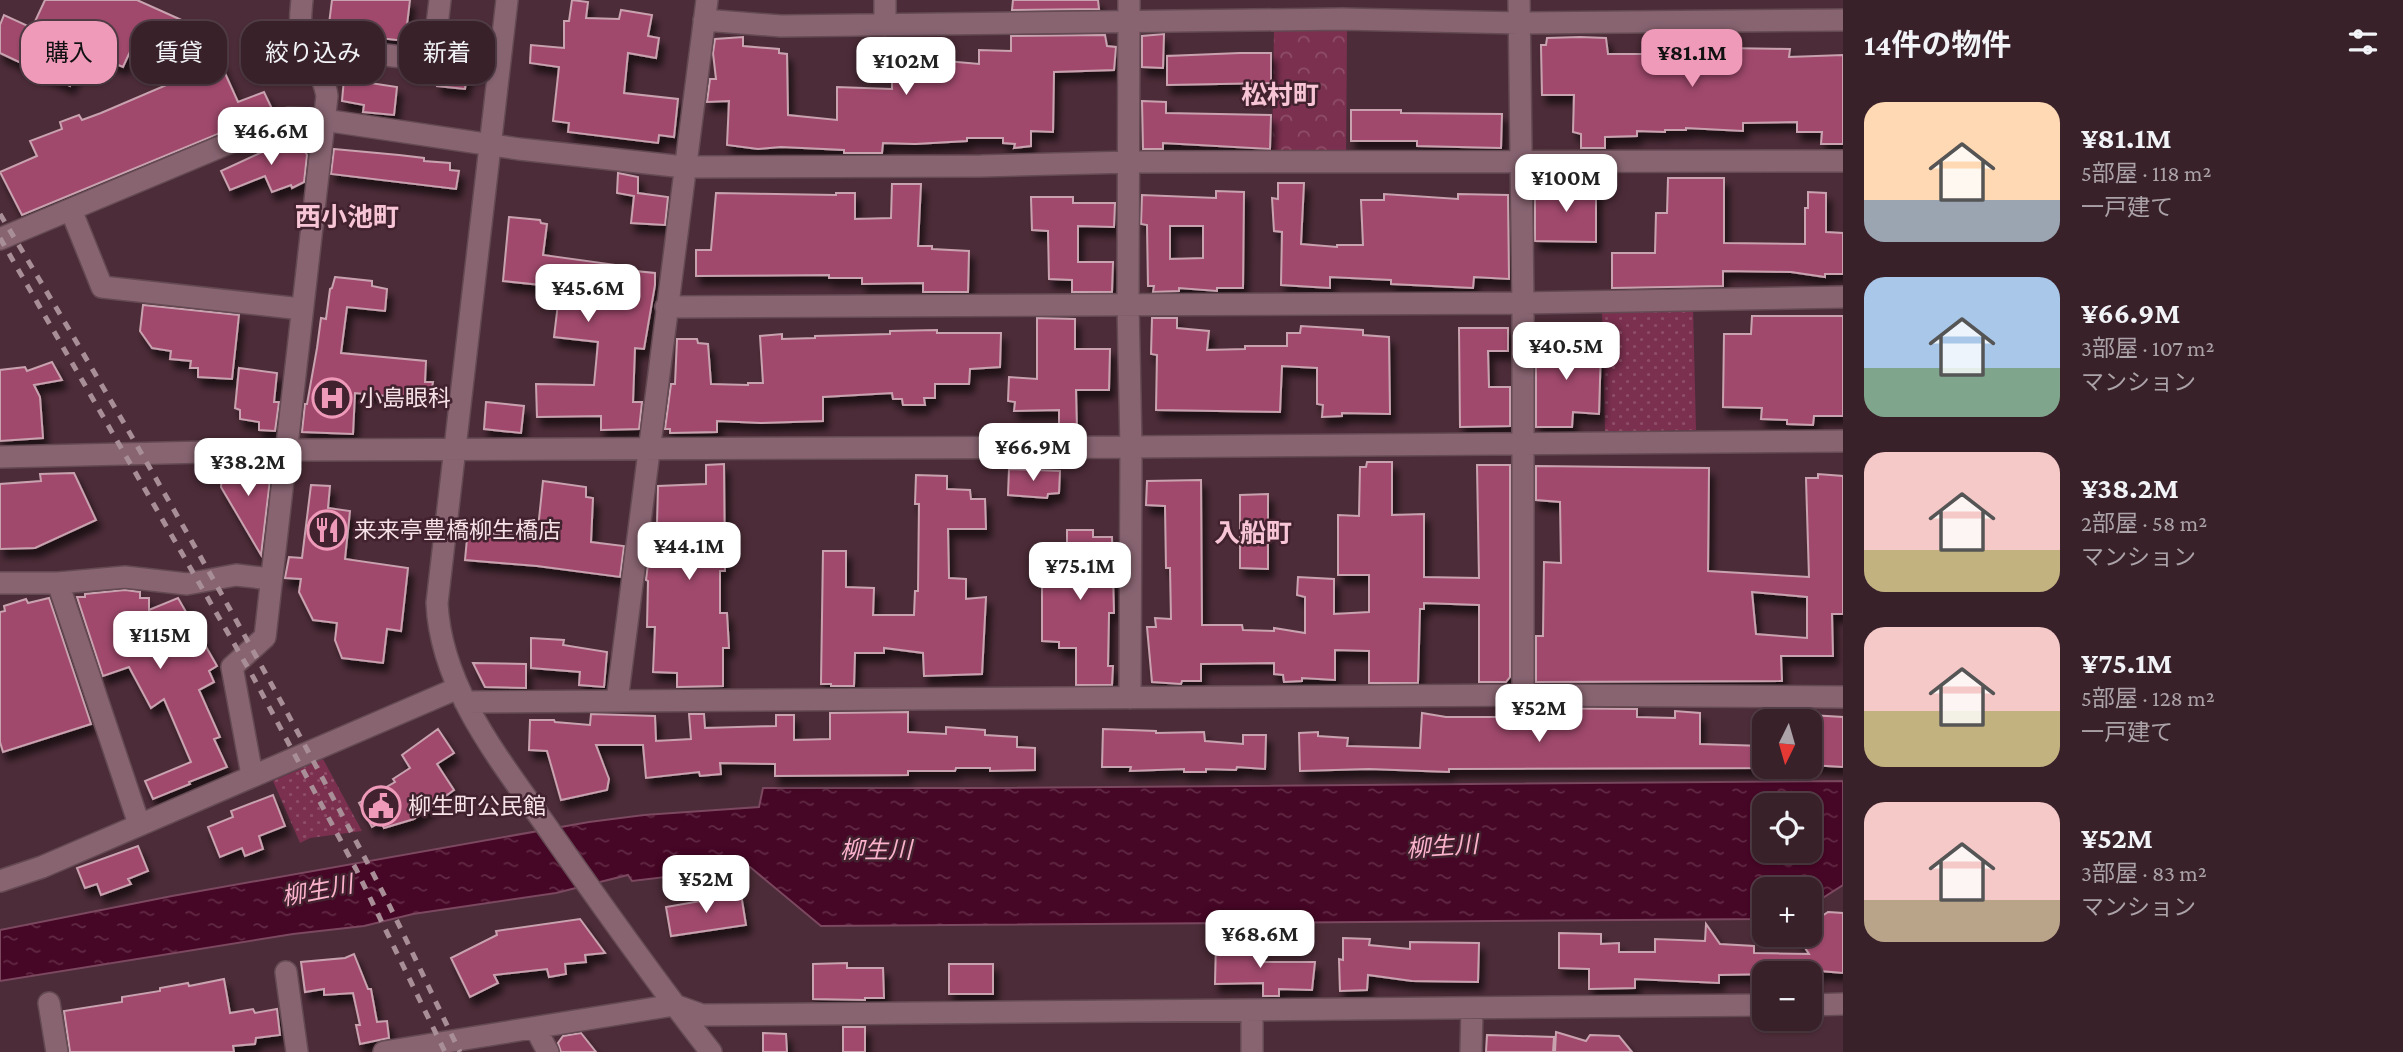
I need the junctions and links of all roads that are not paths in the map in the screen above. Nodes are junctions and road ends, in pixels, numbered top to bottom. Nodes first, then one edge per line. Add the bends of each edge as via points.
1 (302, 0) edge
2 (440, 0) edge
3 (507, 0) edge
4 (885, 0) edge
5 (1129, 0) edge
6 (1519, 0) edge
7 (705, 10) edge
8 (1342, 10) edge
9 (1843, 20) edge
10 (300, 21) edge
11 (438, 21) edge
12 (1129, 23) junction
13 (1519, 23) junction
14 (886, 25) junction
15 (495, 41) edge
16 (502, 42) junction
17 (325, 84) edge
18 (324, 120) junction
19 (489, 145) junction
20 (1520, 161) junction
21 (1843, 161) edge
22 (1130, 162) junction
23 (684, 167) junction
24 (71, 210) junction
25 (0, 239) edge
26 (1843, 297) edge
27 (1523, 303) junction
28 (1128, 305) junction
29 (666, 307) junction
30 (302, 309) junction
31 (1843, 441) edge
32 (1522, 444) junction
33 (1132, 447) junction
34 (648, 449) junction
35 (285, 450) junction
36 (453, 450) junction
37 (0, 457) edge
38 (271, 579) junction
39 (0, 583) edge
40 (58, 583) junction
41 (462, 695) junction
42 (1523, 695) junction
43 (1843, 697) edge
44 (1130, 698) junction
45 (617, 701) junction
46 (252, 775) junction
47 (139, 824) junction
48 (0, 881) edge
49 (286, 972) dead end
50 (49, 1003) dead end
51 (1843, 1004) edge
52 (674, 1005) junction
53 (1822, 1005) edge
54 (1752, 1006) edge
55 (1472, 1009) junction
56 (1252, 1011) junction
57 (536, 1029) junction
58 (57, 1052) edge
59 (296, 1052) edge
60 (384, 1052) edge
61 (548, 1052) edge
62 (711, 1052) edge
63 (1251, 1052) edge
64 (1471, 1052) edge

1 - 10 street
2 - 11 street
3 - 16 street
4 - 14 street
5 - 12 street
6 - 13 street
7 - 14 street via 781,26
7 - 23 street
8 - 12 street
8 - 13 street
9 - 13 street
12 - 14 street
12 - 22 street
13 - 20 street
15 - 16 street
16 - 19 street
17 - 18 street
18 - 19 street
18 - 24 street via 289,118
18 - 30 street
19 - 23 street
19 - 36 street
20 - 21 street
20 - 22 street
20 - 27 street
22 - 23 street
22 - 28 street
23 - 29 street
24 - 25 street
24 - 30 street via 102,287
26 - 27 street
27 - 28 street
27 - 32 street
28 - 29 street
28 - 33 street
29 - 34 street
30 - 35 street
31 - 32 street
32 - 33 street
32 - 42 street
33 - 34 street
33 - 44 street
34 - 36 street
34 - 45 street
35 - 36 street
35 - 37 street
35 - 38 street
36 - 41 street via 437,603 438,623
38 - 40 street via 236,575 187,584 125,577
38 - 46 street via 265,637 232,667
39 - 40 street
40 - 47 street
41 - 45 street
41 - 46 street
41 - 52 street via 502,762
42 - 43 street
42 - 44 street
44 - 45 street
46 - 47 street
47 - 48 street
49 - 59 street
50 - 58 street
51 - 53 street
52 - 56 street via 702,1015
52 - 57 street
52 - 62 street
54 - 55 street
55 - 56 street
55 - 64 street
56 - 63 street
57 - 60 street
57 - 61 street

